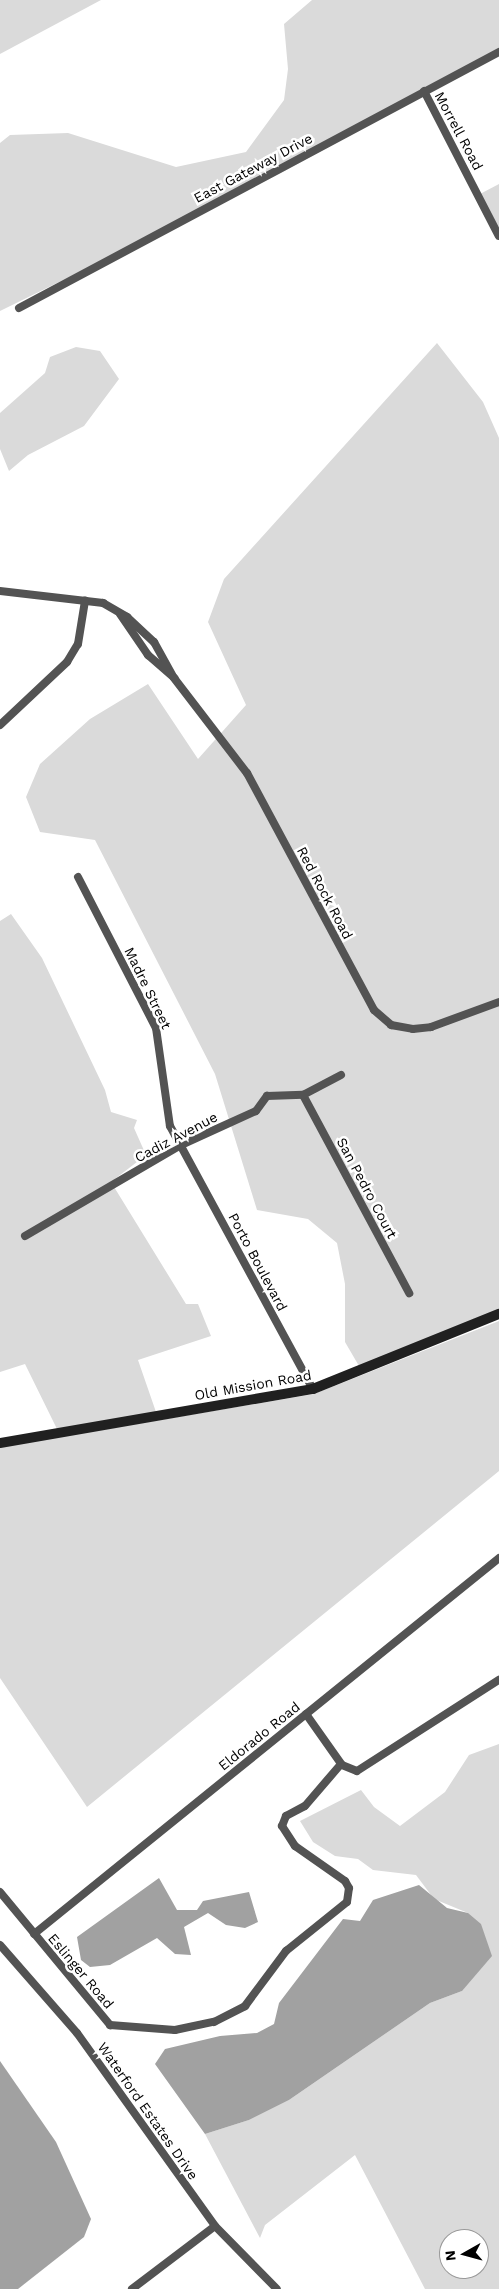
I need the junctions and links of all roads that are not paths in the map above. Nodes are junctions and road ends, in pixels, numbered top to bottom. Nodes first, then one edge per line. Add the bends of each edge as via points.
1 (499, 52) edge
2 (424, 91) junction
3 (499, 236) edge
4 (19, 308) dead end
5 (0, 591) edge
6 (85, 601) junction
7 (120, 614) junction
8 (154, 642) junction
9 (144, 648) junction
10 (174, 678) junction
11 (0, 725) edge
12 (78, 877) dead end
13 (499, 1002) edge
14 (341, 1076) dead end
15 (303, 1095) junction
16 (181, 1145) junction
17 (25, 1236) dead end
18 (409, 1293) dead end
19 (499, 1314) edge
20 (313, 1390) junction
21 (0, 1443) edge
22 (499, 1558) edge
23 (499, 1680) edge
24 (306, 1714) junction
25 (341, 1764) junction
26 (0, 1892) edge
27 (34, 1934) junction
28 (0, 1945) edge
29 (215, 2226) junction
30 (132, 2289) edge
31 (276, 2289) edge

1 - 2 street, East Gateway Drive
2 - 3 street, Morrell Road
2 - 4 street, East Gateway Drive
5 - 6 street, Red Rock Road
6 - 7 street, Red Rock Road via 103,603
6 - 11 street via 78,644 67,662
7 - 8 street, Red Rock Road
7 - 9 street, Red Rock Road
8 - 9 street
8 - 10 street, Red Rock Road
9 - 10 street, Red Rock Road
10 - 13 street, Red Rock Road via 248,773 374,1010 391,1025 413,1029 431,1027
12 - 16 street, Madre Street via 156,1028 166,1108
14 - 15 street, Cadiz Avenue
15 - 16 street, Cadiz Avenue via 267,1096 256,1111
15 - 18 street, San Pedro Court
16 - 17 street, Cadiz Avenue
16 - 20 street, Porto Boulevard
19 - 20 street, Old Mission Road
20 - 21 street, Old Mission Road
22 - 24 street, Eldorado Road
23 - 25 street via 357,1770
24 - 25 street
24 - 27 street, Eldorado Road
25 - 27 street, Eslinger Road via 305,1806 286,1816 282,1824 295,1846 349,1888 346,1902 286,1951 245,2006 232,2015 174,2030 136,2030 110,2025
26 - 27 street, Eslinger Road
28 - 29 street, Waterford Estates Drive via 77,2033
29 - 30 street
29 - 31 street, Waterford Estates Drive

